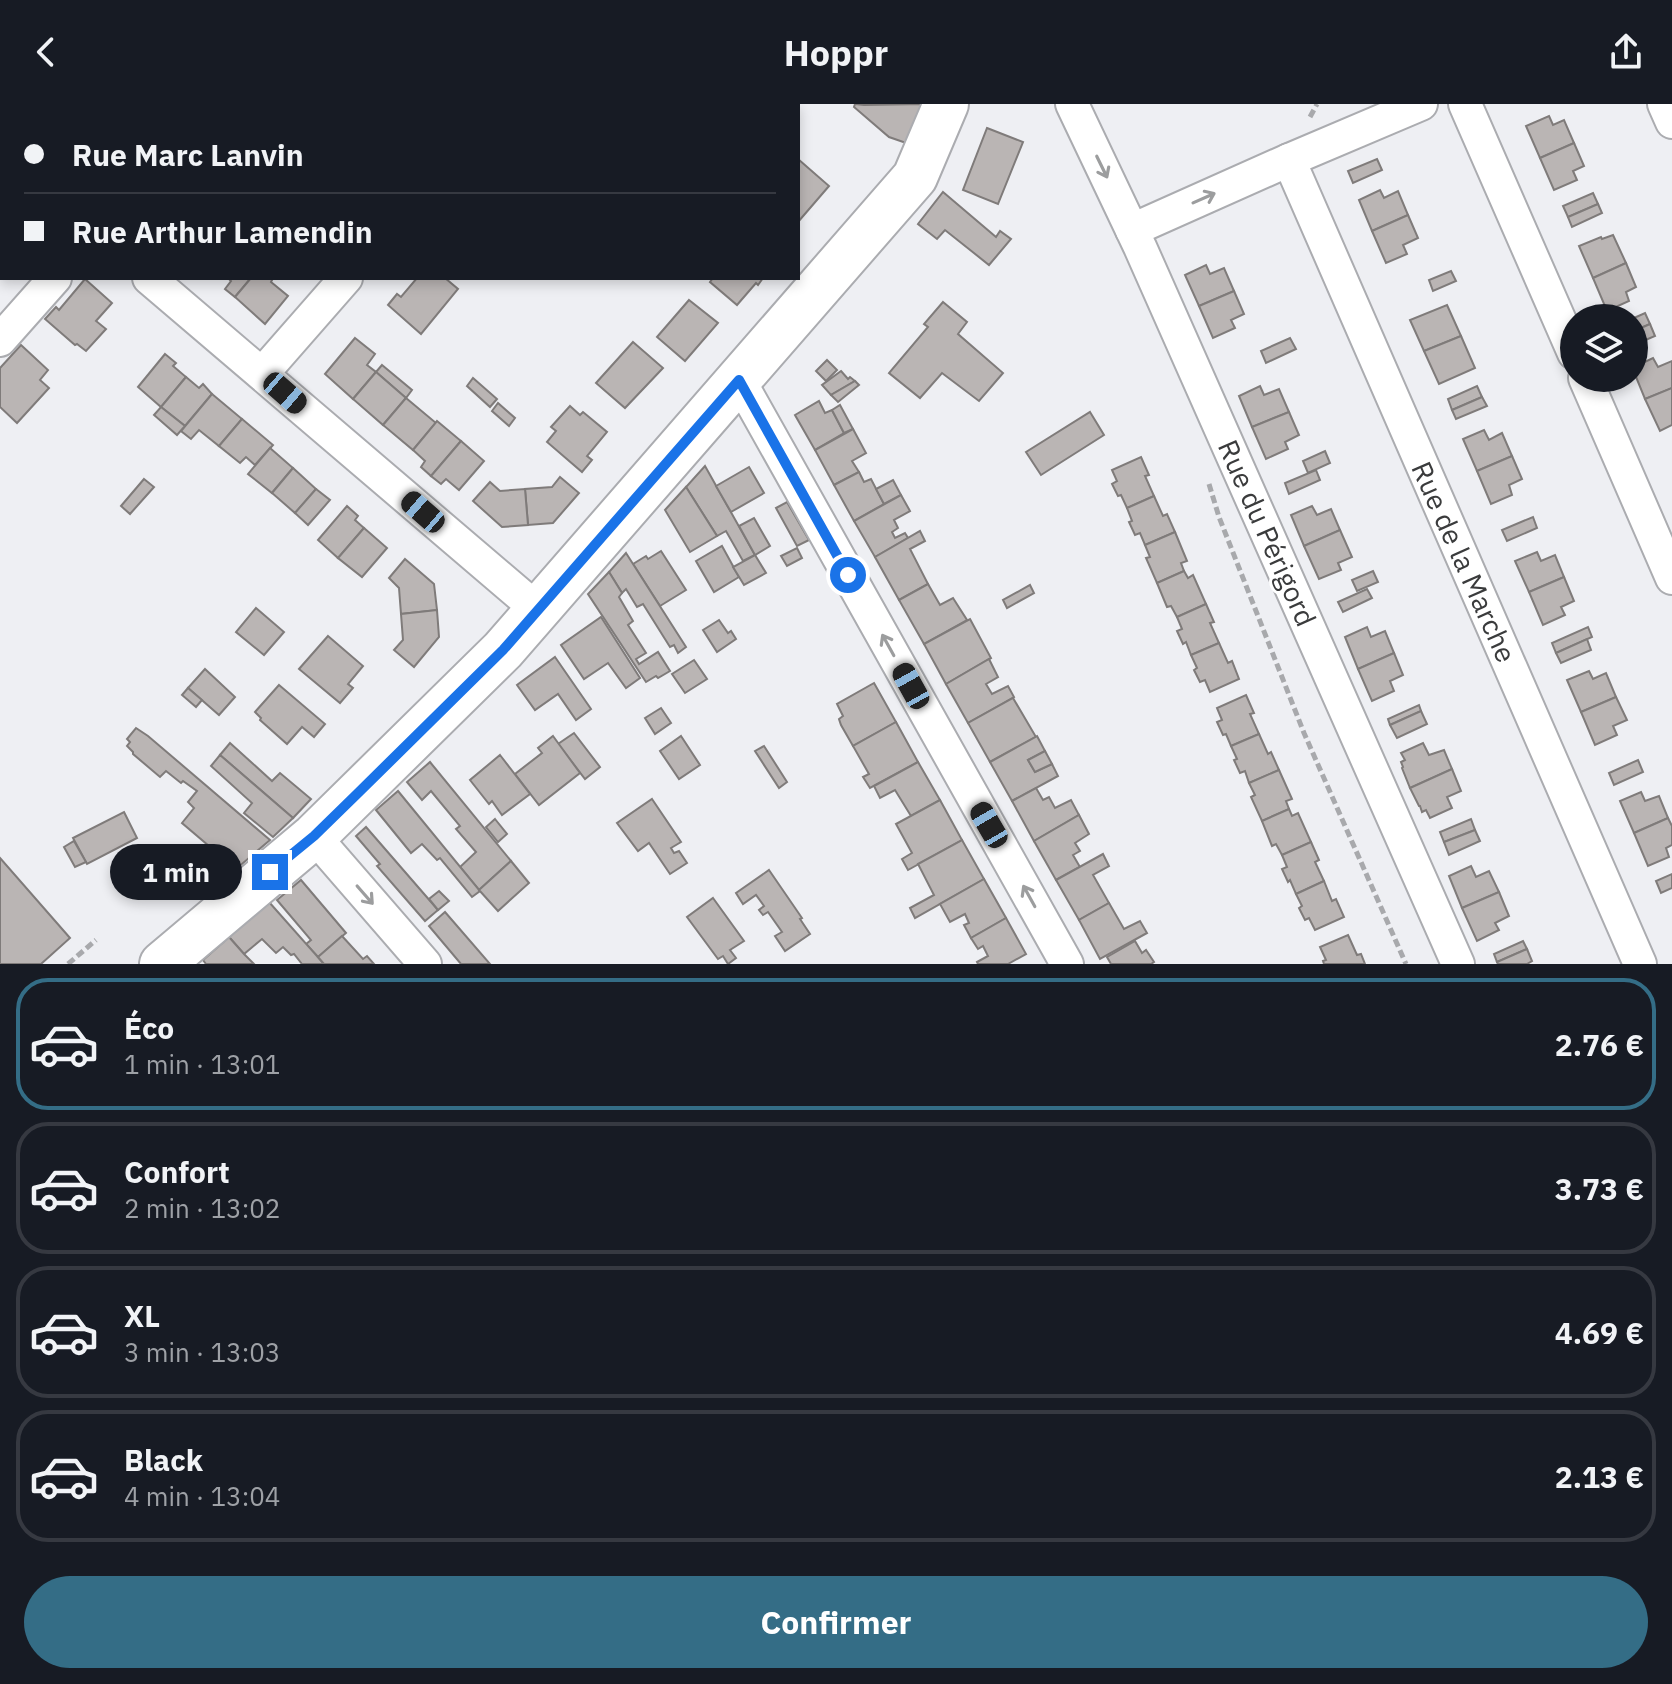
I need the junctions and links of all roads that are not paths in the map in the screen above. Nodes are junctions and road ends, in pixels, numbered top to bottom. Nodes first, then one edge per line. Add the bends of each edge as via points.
1 (946, 104) edge
2 (1072, 104) edge
3 (1380, 104) edge
4 (1421, 104) edge
5 (1465, 104) edge
6 (1664, 104) edge
7 (1672, 122) edge
8 (1358, 130) junction
9 (1289, 160) junction
10 (1132, 230) junction
11 (53, 280) edge
12 (151, 280) edge
13 (344, 280) edge
14 (1560, 321) edge
15 (0, 340) edge
16 (262, 374) junction
17 (739, 380) junction
18 (1591, 392) edge
19 (1672, 578) edge
20 (538, 610) junction
21 (314, 836) junction
22 (162, 964) edge
23 (425, 964) edge
24 (1067, 964) edge
25 (1458, 964) edge
26 (1640, 964) edge

1 - 17 street via 915,177
2 -> 10 street, Rue du Périgord
3 - 8 street via 1378,113
4 - 8 street
5 - 14 street
6 - 7 street
8 - 9 street
10 -> 9 street
9 - 26 street, Rue de la Marche
10 - 25 street, Rue du Périgord
11 - 15 street
12 - 16 street
13 - 16 street
16 - 20 street
17 - 20 street
24 -> 17 street
18 - 19 street
20 - 21 street
21 - 22 street
21 -> 23 street

